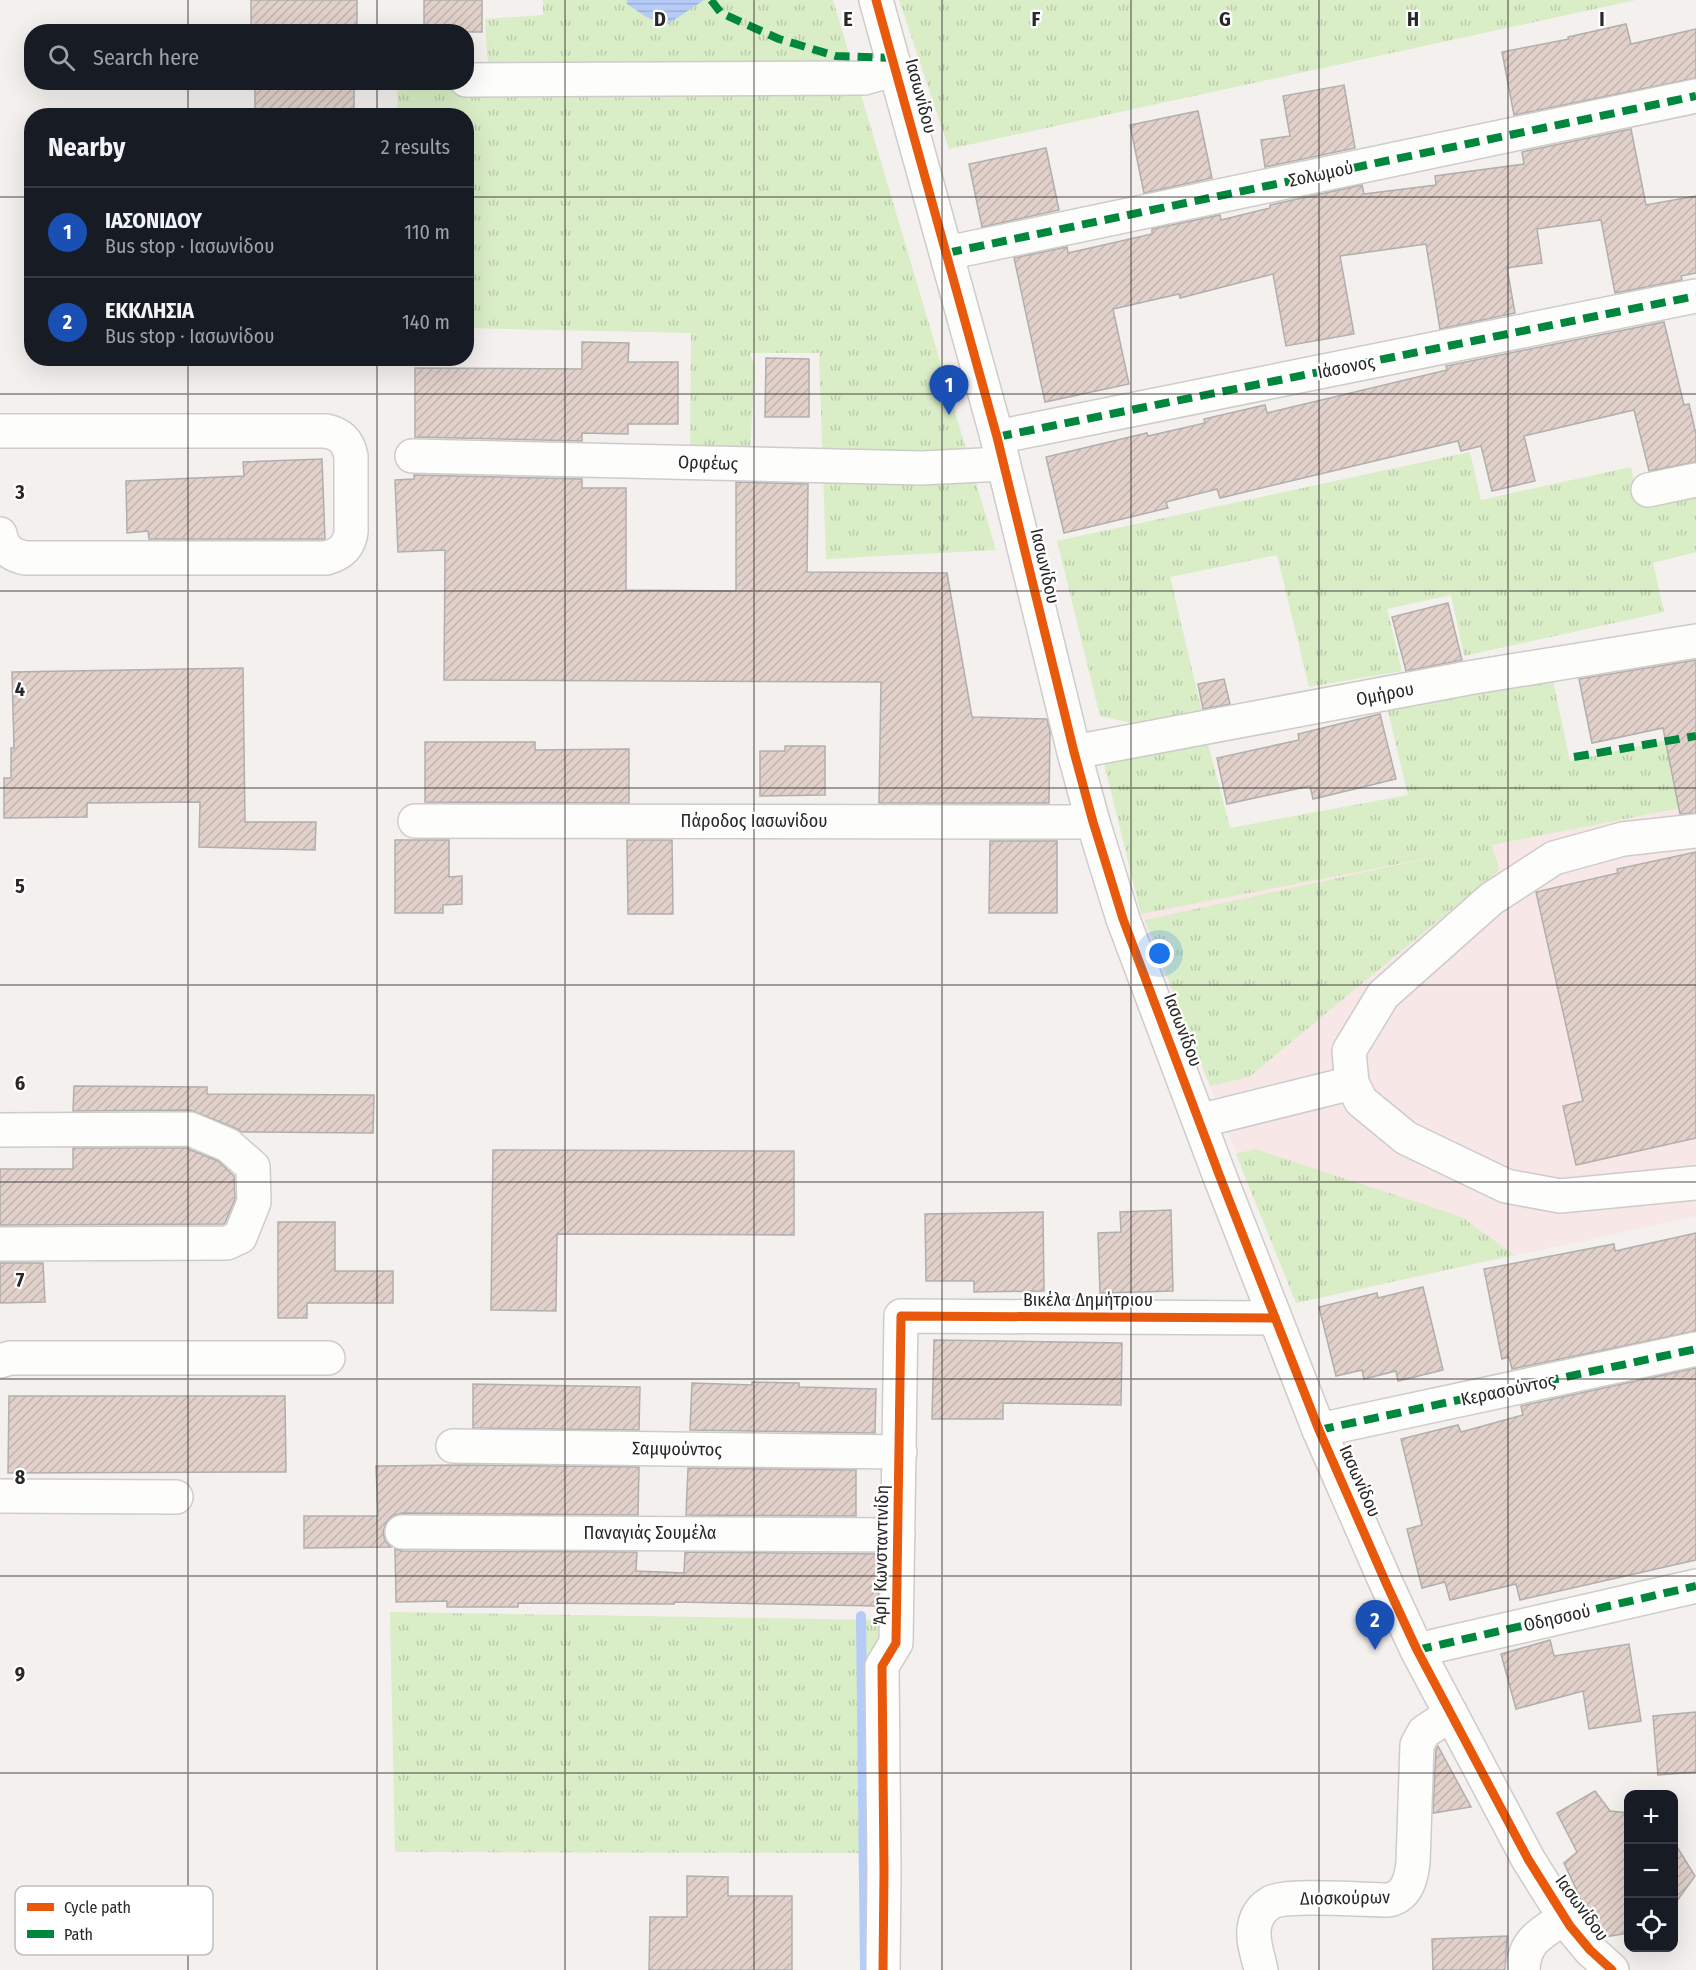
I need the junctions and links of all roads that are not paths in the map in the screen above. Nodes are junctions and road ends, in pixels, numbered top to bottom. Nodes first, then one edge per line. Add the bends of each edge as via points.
1 (876, 0) edge
2 (896, 69) junction
3 (474, 80) edge
4 (1696, 96) edge
5 (947, 253) junction
6 (1696, 296) edge
7 (0, 431) edge
8 (1000, 451) junction
9 (412, 456) dead end
10 (1696, 480) edge
11 (1648, 490) dead end
12 (0, 534) edge
13 (1696, 641) edge
14 (1074, 752) junction
15 (415, 820) dead end
16 (1093, 822) junction
17 (1696, 831) edge
18 (1352, 1083) junction
19 (1199, 1120) junction
20 (0, 1130) edge
21 (1696, 1183) edge
22 (0, 1244) edge
23 (902, 1316) joint
24 (1275, 1318) junction
25 (1696, 1349) edge
26 (328, 1358) dead end
27 (0, 1362) edge
28 (1319, 1430) junction
29 (453, 1446) dead end
30 (900, 1452) junction
31 (0, 1496) edge
32 (176, 1497) dead end
33 (402, 1532) dead end
34 (898, 1534) junction
35 (1696, 1586) edge
36 (1417, 1650) junction
37 (1451, 1714) junction
38 (1564, 1918) junction
39 (882, 1970) edge
40 (1261, 1970) edge
41 (1523, 1970) edge
42 (1612, 1970) edge

1 - 2 street, Ιασωνίδου
2 - 3 street via 864,78
2 - 5 street, Ιασωνίδου
4 - 5 street, Σολωμού
5 - 8 street, Ιασωνίδου
6 - 8 street, Ιάσονος
7 - 12 street via 326,431 344,438 351,456 350,542 344,550 326,558 25,558 7,550
8 - 9 street, Ορφέως via 921,468
8 - 14 street, Ιασωνίδου
10 - 11 street
13 - 14 street, Ομήρου via 1468,678
14 - 16 street, Ιασωνίδου
15 - 16 street, Πάροδος Ιασωνίδου
16 - 19 street, Ιασωνίδου via 1123,919
17 - 18 street via 1623,839 1554,858 1491,899 1383,995 1350,1051
18 - 19 street
18 - 21 street via 1361,1101 1406,1138 1506,1186 1560,1196
19 - 24 street, Ιασωνίδου
20 - 22 street via 190,1129 228,1145 253,1167 254,1202 240,1237 227,1243
23 - 24 street, Βικέλα Δημήτριου
23 - 30 street, Άρη Κωνσταντινίδη
24 - 28 street, Ιασωνίδου
25 - 28 street, Κερασούντος
26 - 27 street via 10,1358
28 - 36 street, Ιασωνίδου
29 - 30 street, Σαμψούντος
30 - 34 street, Άρη Κωνσταντινίδη
31 - 32 street
33 - 34 street, Παναγιάς Σουμέλα
34 - 39 street, Άρη Κωνσταντινίδη via 896,1643 882,1666
35 - 36 street, Οδησσού
36 - 37 street, Ιασωνίδου
37 - 38 street, Ιασωνίδου
37 - 40 street, Διοσκούρων via 1424,1731 1417,1745 1413,1863 1404,1891 1389,1900 1272,1902 1258,1915 1254,1930
38 - 41 street via 1534,1938 1524,1957
38 - 42 street, Ιασωνίδου

